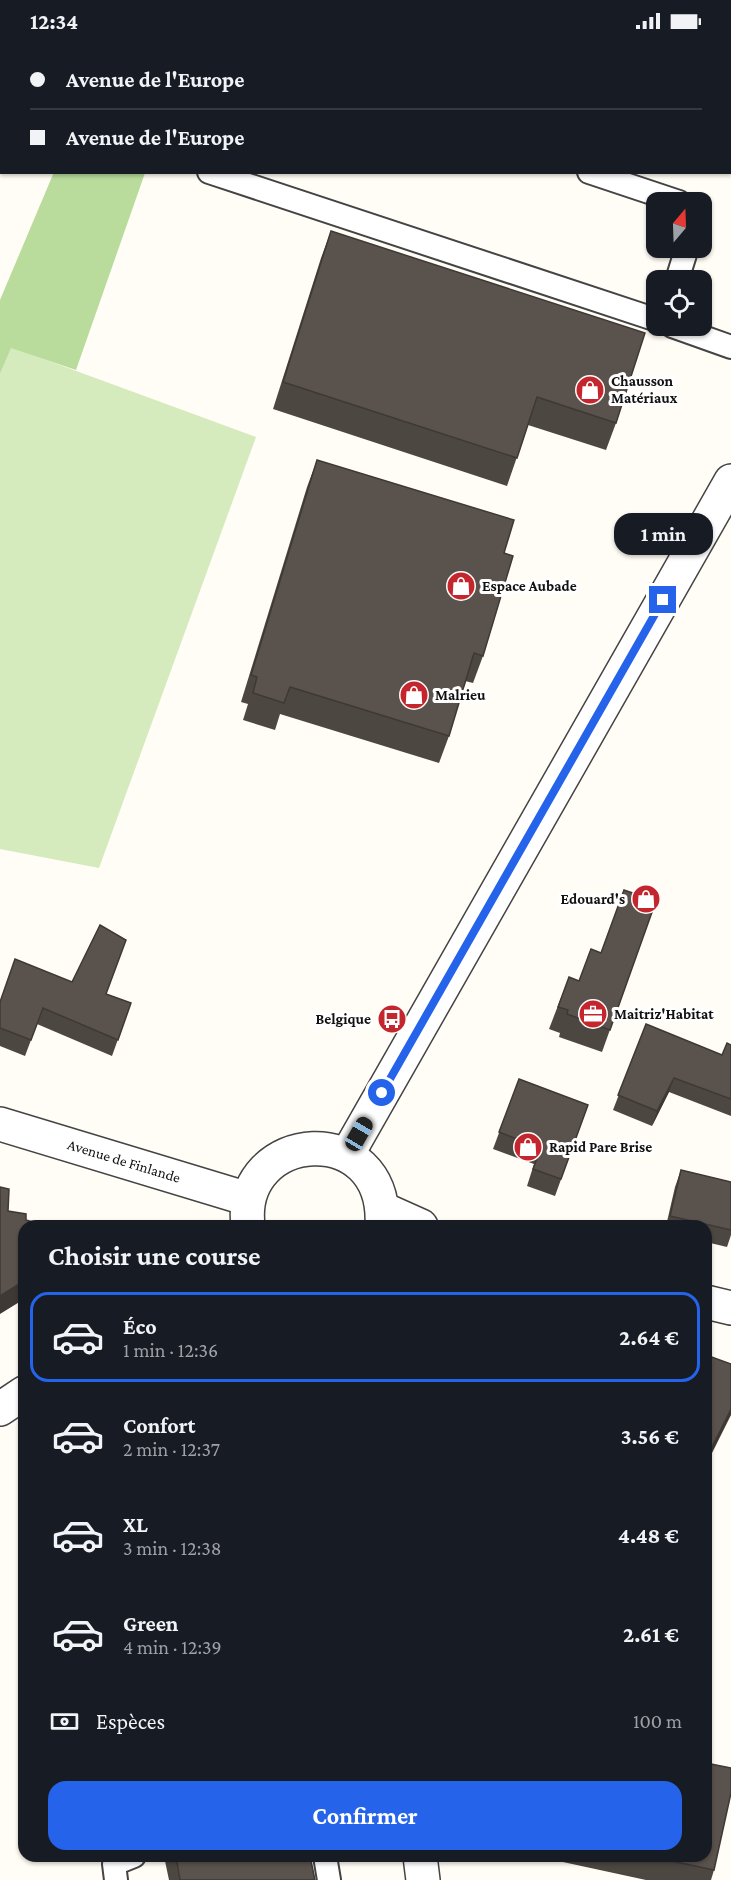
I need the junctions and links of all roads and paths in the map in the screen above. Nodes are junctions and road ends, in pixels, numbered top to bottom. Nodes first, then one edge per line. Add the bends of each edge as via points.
1 (215, 174) edge
2 (595, 174) edge
3 (649, 192) edge
4 (646, 316) edge
5 (700, 336) edge
6 (731, 347) edge
7 (731, 481) edge
8 (0, 1124) edge
9 (347, 1155) junction
10 (248, 1212) edge
11 (383, 1217) edge
12 (712, 1303) edge
13 (731, 1308) edge
14 (18, 1398) edge
15 (0, 1408) edge
16 (119, 1862) edge
17 (326, 1862) edge
18 (421, 1862) edge
19 (116, 1880) edge
20 (329, 1880) edge
21 (423, 1880) edge

1 - 4 lane
2 - 3 lane
5 - 6 lane
7 - 9 street
8 - 10 street, Avenue de Finlande
9 - 10 street via 307,1148 287,1154 256,1180
9 - 11 street via 372,1178 380,1192
12 - 13 street
14 - 15 street
16 - 19 lane via 114,1864
17 - 20 lane
18 - 21 street

